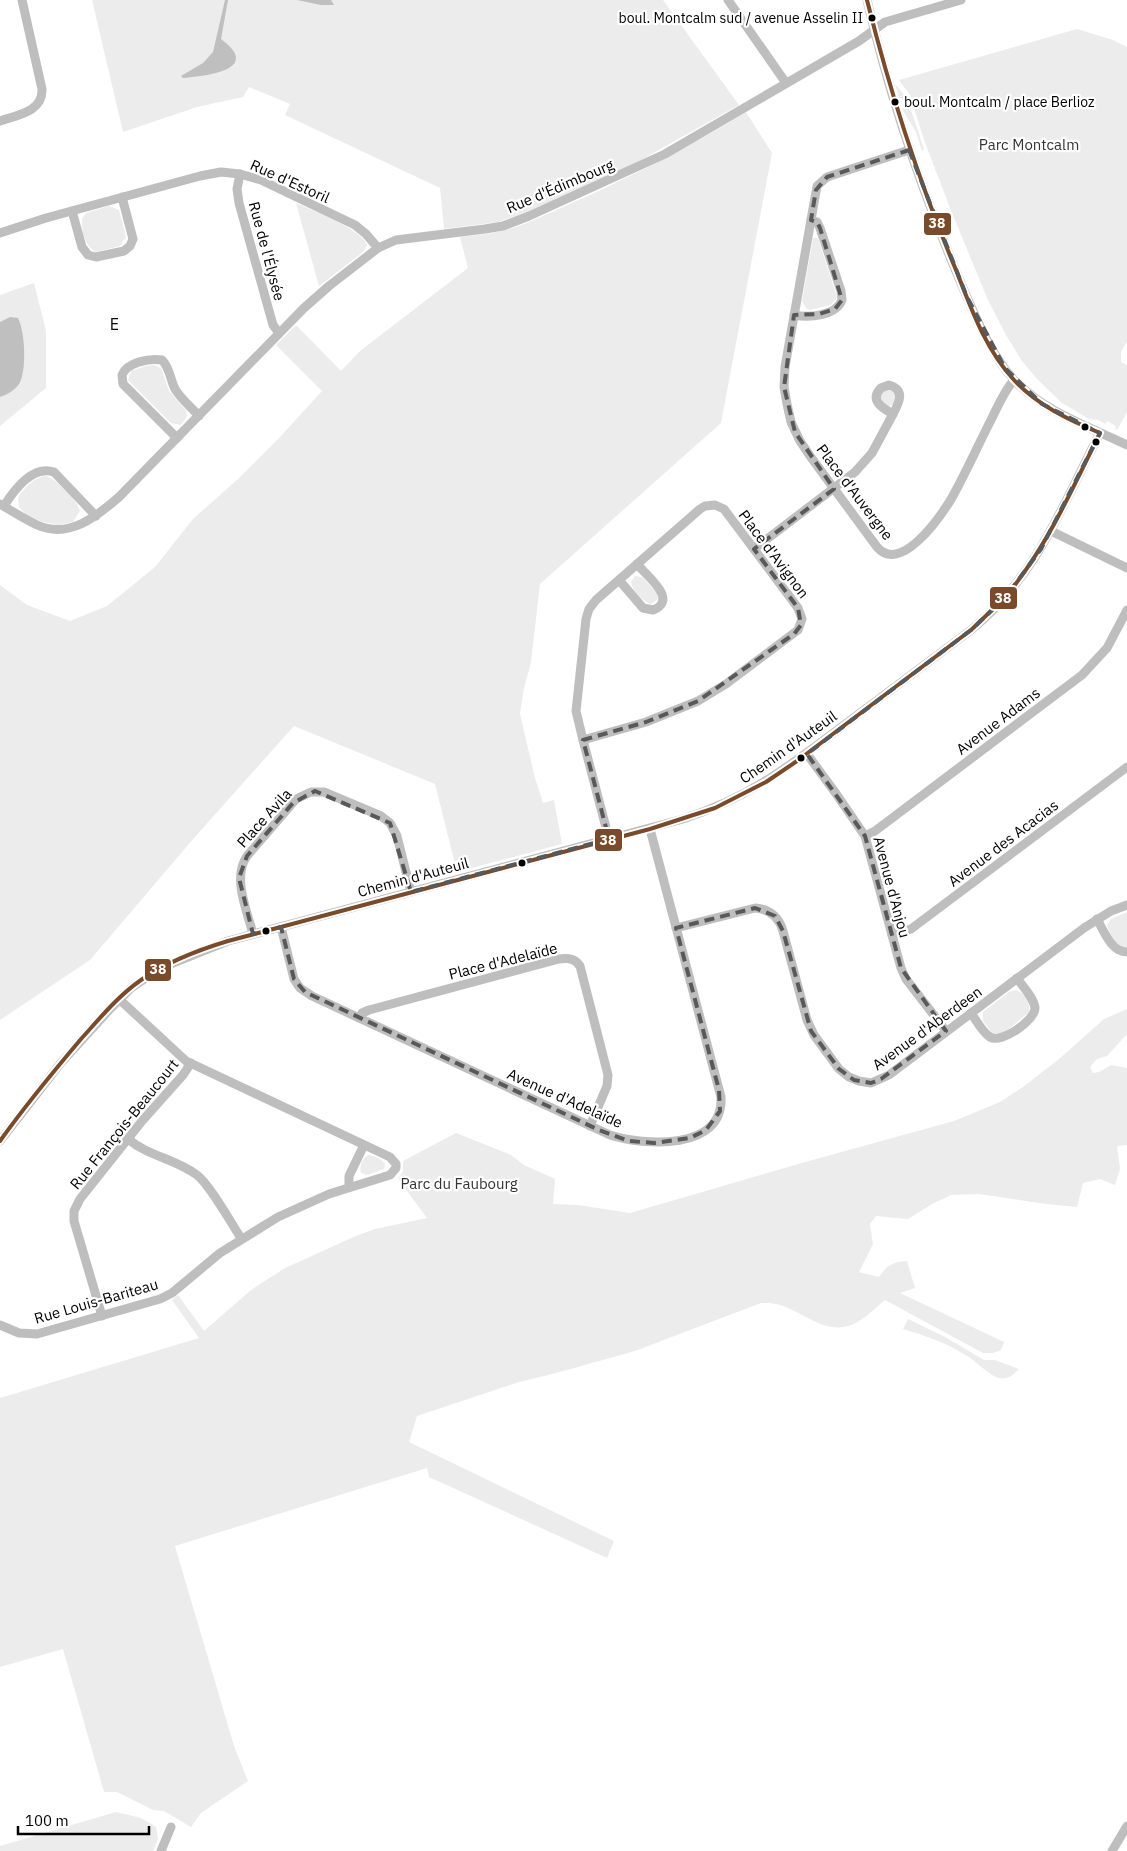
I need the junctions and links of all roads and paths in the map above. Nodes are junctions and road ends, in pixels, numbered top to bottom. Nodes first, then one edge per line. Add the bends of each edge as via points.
1 (22, 0) edge
2 (728, 0) edge
3 (867, 0) edge
4 (961, 0) edge
5 (874, 30) junction
6 (786, 83) junction
7 (0, 121) edge
8 (909, 150) junction
9 (240, 174) junction
10 (122, 197) junction
11 (72, 211) junction
12 (811, 220) junction
13 (0, 233) edge
14 (378, 248) junction
15 (794, 315) junction
16 (279, 334) junction
17 (1014, 380) junction
18 (893, 414) dead end
19 (199, 416) junction
20 (1100, 433) junction
21 (177, 438) junction
22 (1127, 445) edge
23 (834, 489) junction
24 (2, 505) edge
25 (96, 516) junction
26 (1051, 531) junction
27 (754, 548) junction
28 (637, 564) junction
29 (1127, 568) edge
30 (619, 580) junction
31 (1127, 610) edge
32 (583, 740) junction
33 (807, 754) junction
34 (1126, 770) edge
35 (650, 829) junction
36 (865, 836) junction
37 (609, 839) junction
38 (411, 892) junction
39 (1127, 905) edge
40 (1097, 919) junction
41 (281, 927) junction
42 (676, 928) junction
43 (253, 934) junction
44 (892, 935) junction
45 (1127, 952) edge
46 (1017, 978) junction
47 (119, 999) junction
48 (971, 1013) junction
49 (359, 1018) junction
50 (946, 1032) junction
51 (191, 1063) junction
52 (590, 1126) junction
53 (1, 1139) edge
54 (128, 1139) junction
55 (364, 1145) junction
56 (349, 1186) junction
57 (241, 1238) junction
58 (102, 1316) junction
59 (0, 1324) edge
60 (1127, 1826) edge
61 (171, 1827) dead end
62 (161, 1851) edge
63 (1112, 1851) edge

1 - 7 street via 42,97 35,108
2 - 6 street
3 - 5 street
4 - 5 street, Rue d'Édimbourg via 885,22
5 - 6 street, Rue d'Édimbourg
5 - 8 street
6 - 14 street, Rue d'Édimbourg via 665,154 529,216 503,226 396,240
8 - 12 street, Place d'Auvergne via 823,179 816,190
8 - 17 street via 940,234 976,316 996,355
9 - 10 street, Rue d'Estoril via 209,174
9 - 14 street, Rue d'Estoril via 261,180 355,225
9 - 16 street, Rue de l'Élysée via 239,203 273,325
10 - 11 street, Rue d'Estoril
10 - 11 street via 133,239 127,249 116,253 96,258 88,255 82,247
11 - 13 street, Rue d'Estoril
12 - 15 street, Place d'Auvergne
12 - 15 street via 820,228 842,300 835,308 819,314
14 - 16 street, Rue d'Édimbourg via 320,294
15 - 23 street, Place d'Auvergne via 785,378 789,414 805,449
16 - 19 street, Rue d'Édimbourg
17 - 20 street via 1042,404
17 - 23 street, Place d'Auvergne via 949,502 927,530 903,552 889,555 880,551
18 - 23 street via 867,460
19 - 21 street, Rue d'Édimbourg
19 - 21 street via 177,392 162,360 152,359 127,367 122,375 123,384
20 - 22 street
20 - 26 street, Chemin d'Auteuil
21 - 25 street, Rue d'Édimbourg
23 - 27 street
24 - 25 street, Rue d'Édimbourg via 35,524 51,529 72,528
24 - 25 street, Rue d'Édimbourg via 29,477 48,470 54,472
26 - 29 street
26 - 33 street, Chemin d'Auteuil via 1018,582 982,621
27 - 28 street, Place d'Avignon via 724,509 709,505 700,509
27 - 32 street, Place d'Avignon via 798,608 802,619 794,634 698,701 646,722
28 - 30 street, Place d'Avignon
28 - 30 street via 662,592 664,601 661,606 653,610 643,608
30 - 32 street, Place d'Avignon via 592,605 586,619 576,711
31 - 36 street, Avenue Adams via 1107,648 1082,675
32 - 37 street, Place d'Avignon
33 - 35 street, Chemin d'Auteuil via 737,798
33 - 36 street, Avenue d'Anjou
34 - 44 street, Avenue des Acacias via 911,929
35 - 37 street, Chemin d'Auteuil
35 - 42 street, Avenue d'Adelaïde
36 - 44 street, Avenue d'Anjou
37 - 38 street, Chemin d'Auteuil
38 - 41 street, Chemin d'Auteuil
38 - 43 street, Place Avila via 397,836 390,822 324,792 311,792 293,803 241,866 240,883
39 - 40 street, Avenue d'Aberdeen
40 - 45 street via 1115,948
40 - 46 street, Avenue d'Aberdeen
41 - 43 street, Chemin d'Auteuil
41 - 49 street, Avenue d'Adelaïde via 292,973 300,988
42 - 50 street, Avenue d'Aberdeen via 755,908 775,916 783,931 811,1031 839,1069 854,1080 871,1083 881,1079
42 - 52 street, Avenue d'Adelaïde via 721,1097 717,1119 699,1135 654,1143 630,1141
43 - 47 street, Chemin d'Auteuil via 220,943 168,965
44 - 50 street, Avenue d'Anjou via 906,979
46 - 48 street, Avenue d'Aberdeen
46 - 48 street via 1035,1007 1030,1018 1008,1036 990,1037
47 - 51 street, Rue Louis-Bariteau
47 - 53 street, Chemin d'Auteuil via 60,1064
48 - 50 street, Avenue d'Aberdeen
49 - 52 street, Avenue d'Adelaïde
49 - 52 street, Place d'Adelaïde via 369,1010 565,958 575,960 580,966 608,1075 607,1086
51 - 54 street, Rue François-Beaucourt
51 - 55 street, Rue Louis-Bariteau
54 - 57 street via 198,1176
54 - 58 street, Rue François-Beaucourt via 74,1211 74,1221
55 - 56 street via 349,1176
55 - 56 street, Rue Louis-Bariteau via 390,1157 396,1168 390,1175
56 - 57 street, Rue Louis-Bariteau via 292,1209
57 - 58 street, Rue Louis-Bariteau via 167,1296
58 - 59 street, Rue Louis-Bariteau via 37,1334 19,1333
60 - 63 street
61 - 62 street

